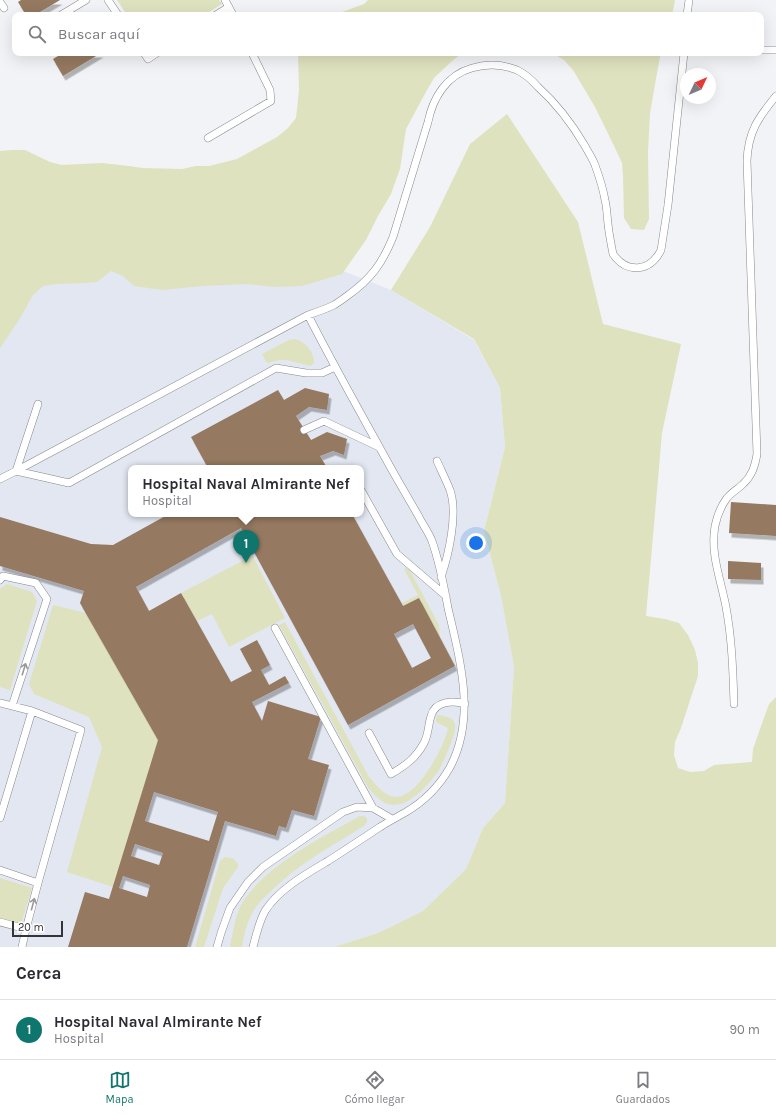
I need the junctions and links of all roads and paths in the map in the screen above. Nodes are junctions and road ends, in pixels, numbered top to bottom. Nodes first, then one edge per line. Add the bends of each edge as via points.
1 (86, 0) edge
2 (108, 0) edge
3 (689, 0) edge
4 (227, 3) edge
5 (66, 12) edge
6 (116, 12) edge
7 (219, 12) edge
8 (232, 12) edge
9 (688, 12) edge
10 (764, 50) edge
11 (776, 50) edge
12 (253, 56) edge
13 (684, 56) edge
14 (776, 96) edge
15 (208, 138) dead end
16 (308, 315) junction
17 (335, 367) junction
18 (38, 404) dead end
19 (304, 430) dead end
20 (379, 447) junction
21 (437, 461) dead end
22 (16, 471) junction
23 (0, 479) edge
24 (364, 495) edge
25 (441, 577) junction
26 (0, 580) edge
27 (446, 596) junction
28 (275, 628) dead end
29 (0, 703) edge
30 (464, 704) junction
31 (734, 704) dead end
32 (12, 706) junction
33 (32, 711) junction
34 (369, 733) dead end
35 (373, 808) junction
36 (0, 818) edge
37 (392, 819) junction
38 (0, 870) edge
39 (38, 883) junction
40 (0, 922) edge
41 (26, 929) junction
42 (22, 947) edge
43 (217, 947) edge
44 (253, 947) edge

1 - 5 lane
2 - 6 lane
3 - 9 lane
4 - 7 lane
4 - 8 lane
10 - 11 lane
12 - 15 lane via 270,90 271,101
13 - 16 lane via 668,205 661,250 654,261 642,268 628,267 613,254 605,200 594,163 574,128 551,98 517,70 505,66 481,66 454,77 435,99 393,237 381,262 362,286 334,305
14 - 31 lane via 756,125 748,150 756,462 750,477 726,499 720,509 714,532 715,558 730,632
16 - 17 lane
16 - 22 lane
17 - 20 lane
17 - 22 lane via 322,373 276,368 69,483
18 - 22 lane
19 - 20 lane via 324,421
20 - 25 lane via 431,539
21 - 25 lane via 450,491 453,509 452,532
22 - 23 lane
24 - 27 lane via 397,554
25 - 27 lane
32 -> 26 lane via 47,599 36,583 3,576
27 - 30 lane via 464,689
28 - 35 lane
29 - 32 lane
30 - 34 lane via 451,701 439,706 431,715 424,743 408,764 391,774
30 - 37 lane via 460,742 448,770 424,799
32 - 33 lane
33 - 36 lane
33 - 39 lane via 81,730
35 - 37 lane
35 - 43 lane via 357,807 343,812 263,867 248,882 230,908
37 - 44 lane via 286,889 266,910
38 - 39 lane
41 -> 39 lane
40 - 41 lane
41 - 42 lane

